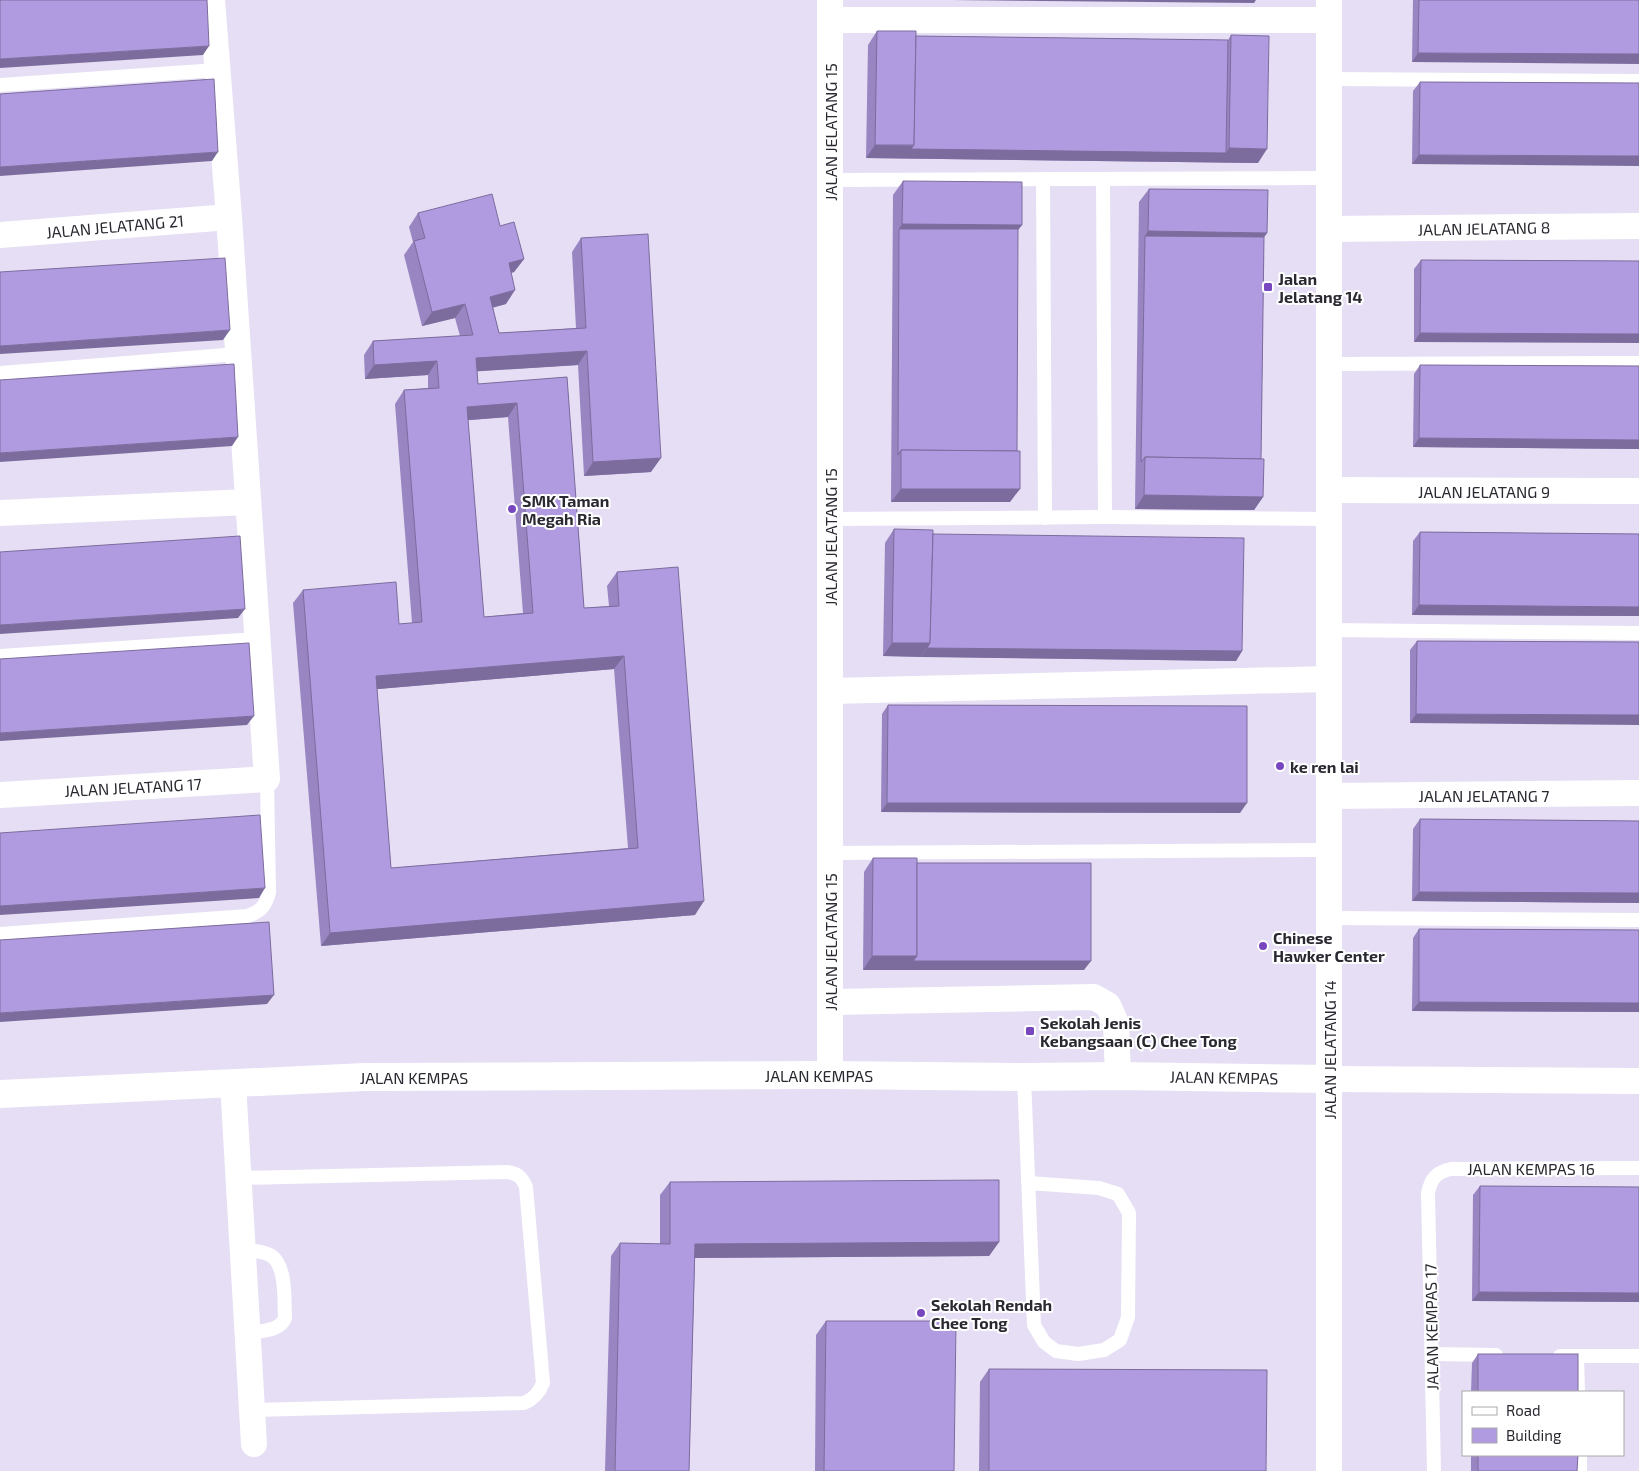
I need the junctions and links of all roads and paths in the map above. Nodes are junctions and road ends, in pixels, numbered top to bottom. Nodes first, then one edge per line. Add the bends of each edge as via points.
1 (212, 0) edge
2 (830, 10) edge
3 (1329, 10) edge
4 (217, 70) junction
5 (1329, 79) junction
6 (1639, 81) edge
7 (0, 85) edge
8 (1329, 178) junction
9 (1043, 179) junction
10 (1103, 179) junction
11 (830, 180) junction
12 (229, 216) junction
13 (1639, 226) edge
14 (1329, 229) junction
15 (0, 235) edge
16 (238, 354) junction
17 (1639, 363) edge
18 (1330, 364) junction
19 (0, 373) edge
20 (1329, 490) junction
21 (1639, 491) edge
22 (248, 502) junction
23 (0, 513) edge
24 (1105, 517) junction
25 (1045, 518) junction
26 (1329, 519) junction
27 (830, 520) junction
28 (1329, 630) junction
29 (1639, 633) edge
30 (257, 639) junction
31 (0, 656) edge
32 (1330, 679) junction
33 (830, 691) junction
34 (267, 779) junction
35 (1639, 793) edge
36 (0, 795) edge
37 (1330, 796) junction
38 (1329, 850) junction
39 (830, 852) junction
40 (1329, 918) junction
41 (1639, 920) edge
42 (0, 934) edge
43 (830, 1002) junction
44 (830, 1075) junction
45 (1118, 1076) junction
46 (1024, 1077) junction
47 (1330, 1079) junction
48 (1639, 1081) edge
49 (233, 1083) junction
50 (0, 1094) edge
51 (1639, 1168) edge
52 (239, 1178) junction
53 (1028, 1183) junction
54 (1430, 1184) joint
55 (243, 1249) junction
56 (248, 1333) junction
57 (1432, 1354) junction
58 (1509, 1355) edge
59 (1548, 1356) edge
60 (1578, 1356) junction
61 (1639, 1356) edge
62 (1578, 1391) edge
63 (252, 1410) junction
64 (254, 1444) dead end
65 (1580, 1456) edge
66 (1329, 1471) edge
67 (1434, 1471) edge
68 (1580, 1471) edge

1 - 4 street
2 - 3 street
2 - 11 street, JALAN JELATANG 15
3 - 5 street, JALAN JELATANG 14
4 - 7 lane
4 - 12 street
5 - 6 lane
5 - 8 street, JALAN JELATANG 14
8 - 10 lane
8 - 14 street, JALAN JELATANG 14
9 - 10 lane
9 - 11 lane
9 - 25 lane
10 - 24 lane
11 - 27 street, JALAN JELATANG 15
12 - 15 street, JALAN JELATANG 21
12 - 16 street
13 - 14 street, JALAN JELATANG 8
14 - 18 street, JALAN JELATANG 14
16 - 19 lane
16 - 22 street
17 - 18 lane
18 - 20 street, JALAN JELATANG 14
20 - 21 street, JALAN JELATANG 9
20 - 26 street, JALAN JELATANG 14
22 - 23 street
22 - 30 street
24 - 25 lane
24 - 26 lane
25 - 27 lane
26 - 28 street, JALAN JELATANG 14
27 - 33 street, JALAN JELATANG 15
28 - 29 lane
28 - 32 street, JALAN JELATANG 14
30 - 31 lane
30 - 34 street
32 - 33 street
32 - 37 street, JALAN JELATANG 14
33 - 39 street, JALAN JELATANG 15
34 - 36 street, JALAN JELATANG 17
34 - 42 lane via 269,892 263,908 256,913
35 - 37 street, JALAN JELATANG 7
37 - 38 street, JALAN JELATANG 14
38 - 39 lane
38 - 40 street, JALAN JELATANG 14
39 - 43 street, JALAN JELATANG 15
40 - 41 lane
40 - 47 street, JALAN JELATANG 14
43 - 44 street, JALAN JELATANG 15
43 - 45 street via 1094,997 1108,1005 1116,1024
44 - 46 street, JALAN KEMPAS
44 - 49 street, JALAN KEMPAS via 364,1077
45 - 46 street, JALAN KEMPAS
45 - 47 street, JALAN KEMPAS
46 - 53 lane
47 - 48 street, JALAN KEMPAS
47 - 66 street, JALAN JELATANG 14
49 - 50 street, JALAN KEMPAS
49 - 52 street
51 - 54 lane, JALAN KEMPAS 16 via 1451,1169 1442,1171
52 - 55 street
52 - 63 lane via 514,1172 526,1187 543,1383 535,1397 524,1403
53 - 53 lane via 1034,1325 1044,1342 1056,1351 1078,1354 1104,1350 1120,1340 1128,1317 1130,1213 1118,1194 1099,1188
54 - 57 lane, JALAN KEMPAS 17
55 - 56 street
55 - 56 lane via 269,1254 279,1264 285,1318 279,1327
56 - 63 street
57 - 58 lane
57 - 67 lane, JALAN KEMPAS 17
59 - 60 lane
60 - 61 lane
60 - 62 lane
63 - 64 street
65 - 68 lane

